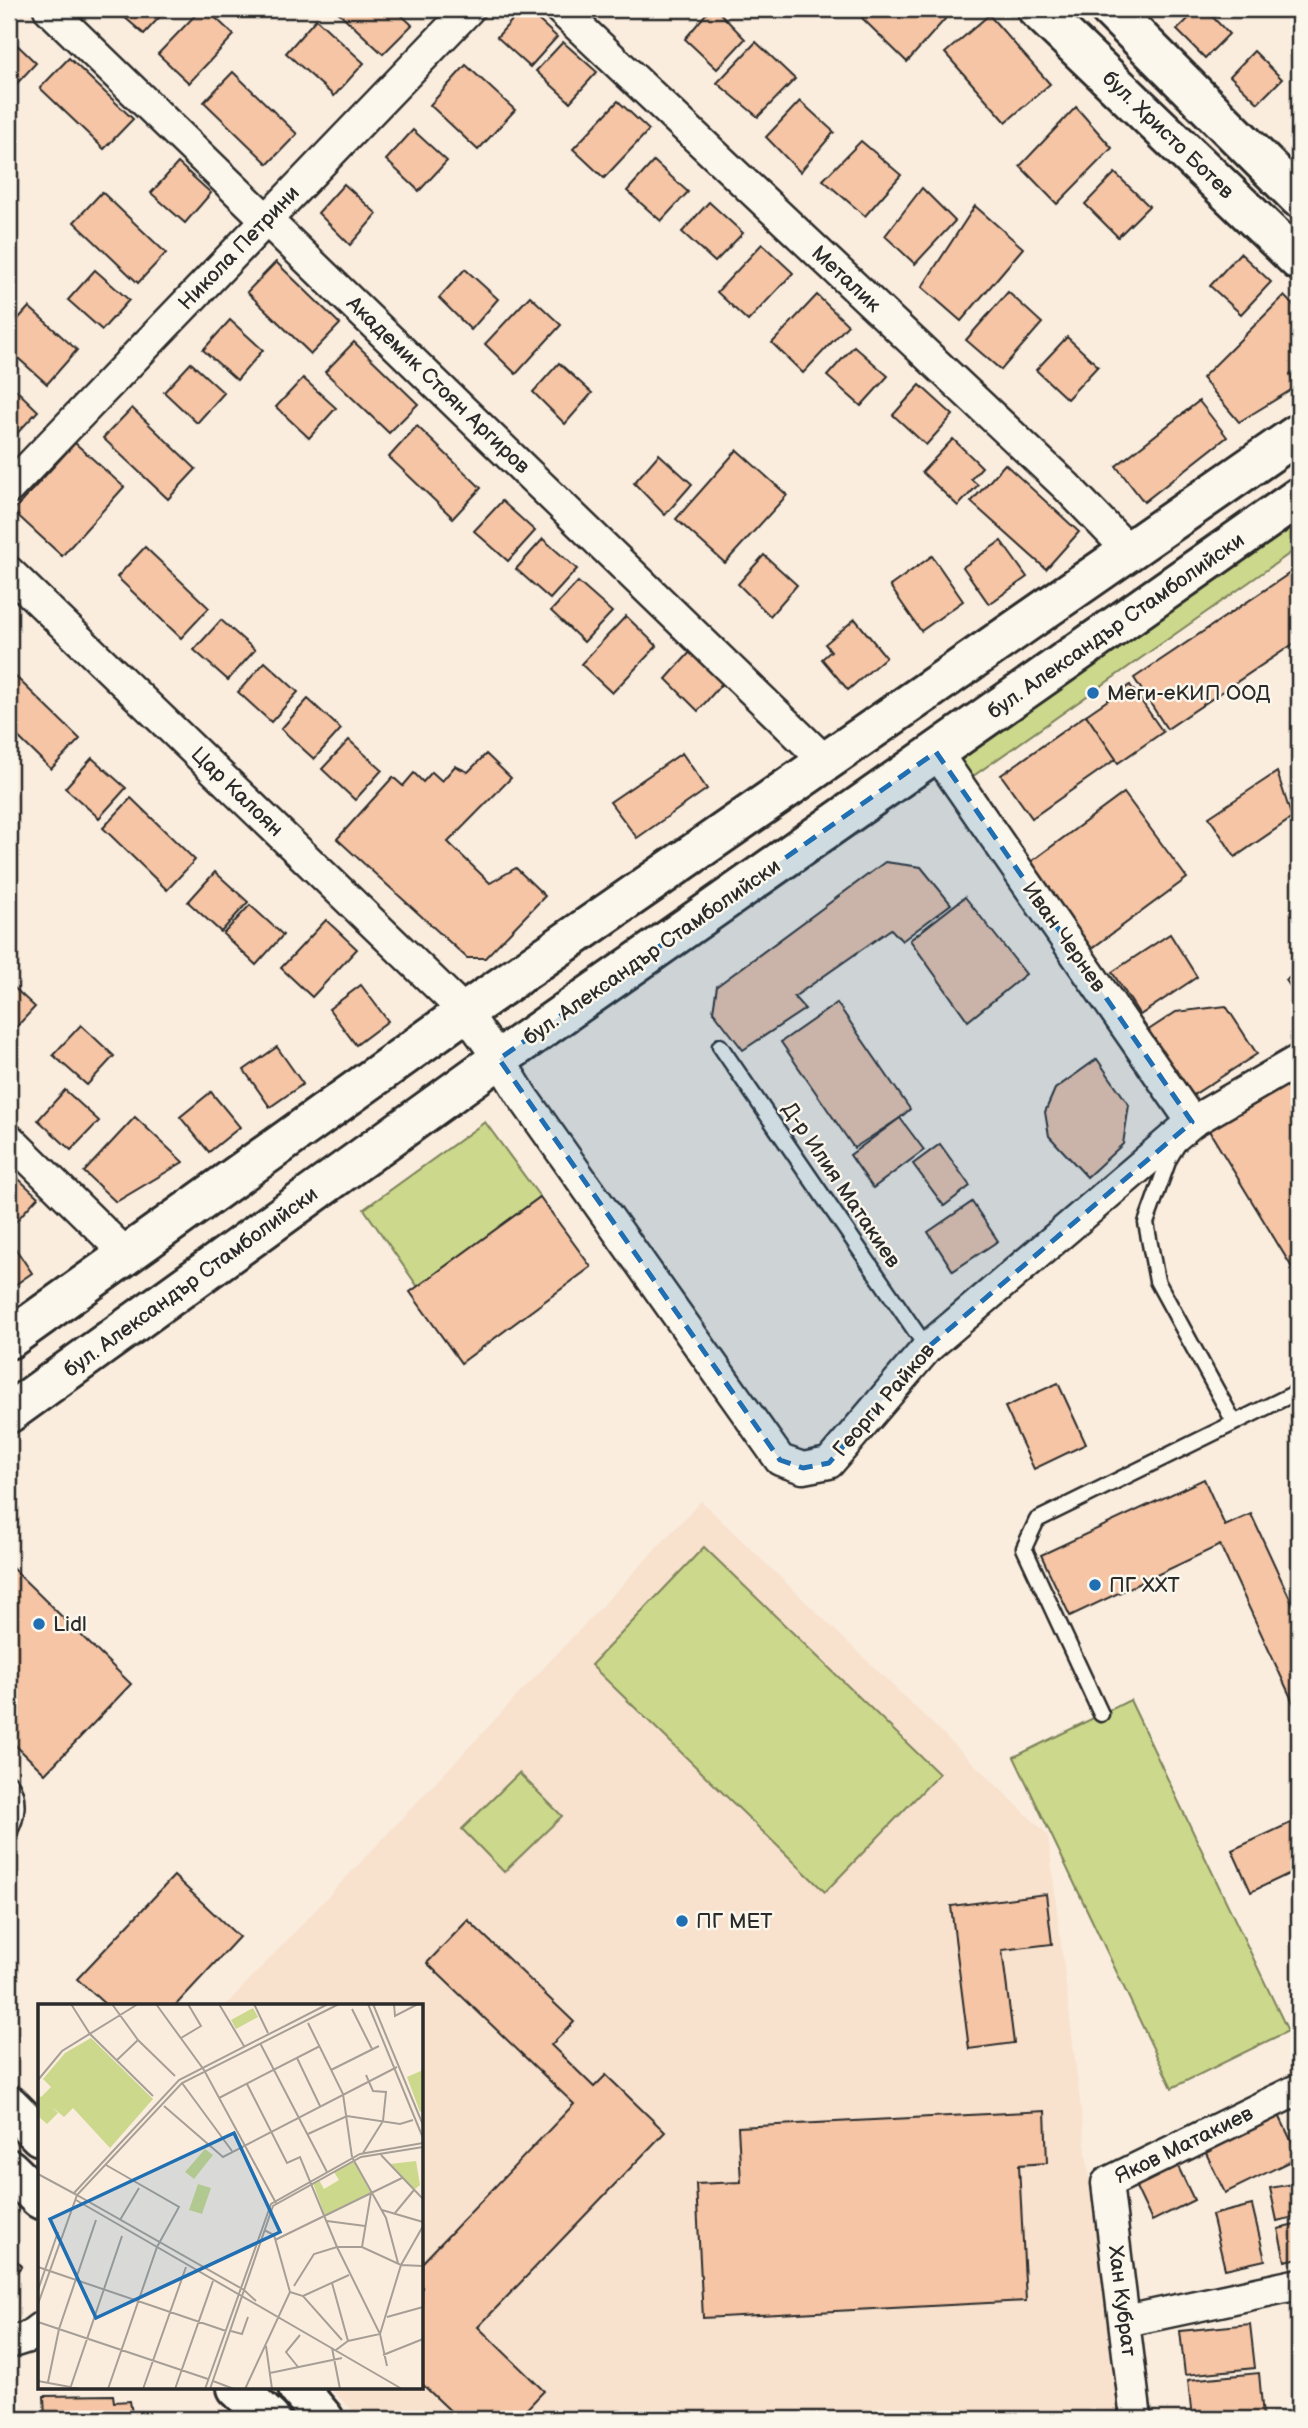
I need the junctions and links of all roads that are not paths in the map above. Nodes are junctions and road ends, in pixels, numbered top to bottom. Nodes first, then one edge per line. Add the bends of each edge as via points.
1 (49, 9) edge
2 (470, 9) edge
3 (560, 9) edge
4 (1037, 9) edge
5 (1110, 9) edge
6 (1299, 198) edge
7 (267, 220) junction
8 (1299, 261) edge
9 (1299, 433) edge
10 (9, 488) edge
11 (1299, 497) edge
12 (1129, 551) junction
13 (9, 572) edge
14 (936, 752) junction
15 (826, 762) junction
16 (466, 1012) junction
17 (720, 1046) dead end
18 (499, 1059) junction
19 (1299, 1060) edge
20 (1192, 1122) junction
21 (9, 1139) edge
22 (127, 1255) junction
23 (9, 1339) edge
24 (927, 1348) junction
25 (1299, 1391) edge
26 (9, 1413) edge
27 (1234, 1422) junction
28 (1101, 1714) dead end
29 (9, 1782) edge
30 (9, 1832) edge
31 (1299, 2090) edge
32 (9, 2105) edge
33 (38, 2134) edge
34 (9, 2169) edge
35 (1107, 2182) joint
36 (38, 2197) edge
37 (1299, 2284) edge
38 (1126, 2321) junction
39 (38, 2330) edge
40 (9, 2343) edge
41 (239, 2390) edge
42 (300, 2390) edge
43 (270, 2419) edge
44 (324, 2419) edge
45 (1136, 2419) edge

1 - 7 street, Академик Стоян Аргиров
2 - 7 street, Никола Петрини
3 - 12 street, Металик via 1066,486
4 - 8 street, бул. Христо Ботев
5 - 6 street
7 - 10 street, Никола Петрини
7 - 15 street, Академик Стоян Аргиров
9 - 12 street
11 - 14 street, бул. Александър Стамболийски
12 - 15 street
13 - 16 street, Цар Калоян
14 - 18 street, бул. Александър Стамболийски
14 - 20 street, Иван Чернев
15 - 16 street
16 - 18 street, Цар Калоян
16 - 22 street
17 - 24 lane, Д-р Илия Матакиев
18 - 24 street, Георги Райков via 780,1460 803,1468 829,1463
18 - 26 street, бул. Александър Стамболийски
19 - 20 street, Георги Райков
20 - 24 street, Георги Райков
20 - 27 lane via 1169,1158 1146,1223 1157,1281
21 - 22 street
22 - 23 street
25 - 27 lane
27 - 28 lane via 1037,1520 1024,1548
29 - 30 lane via 17,1807
31 - 35 street, Яков Матакиев
32 - 33 street
34 - 36 street
35 - 38 street, Хан Кубрат
37 - 38 street
38 - 45 street, Хан Кубрат
39 - 40 street
41 - 43 street
42 - 44 street

